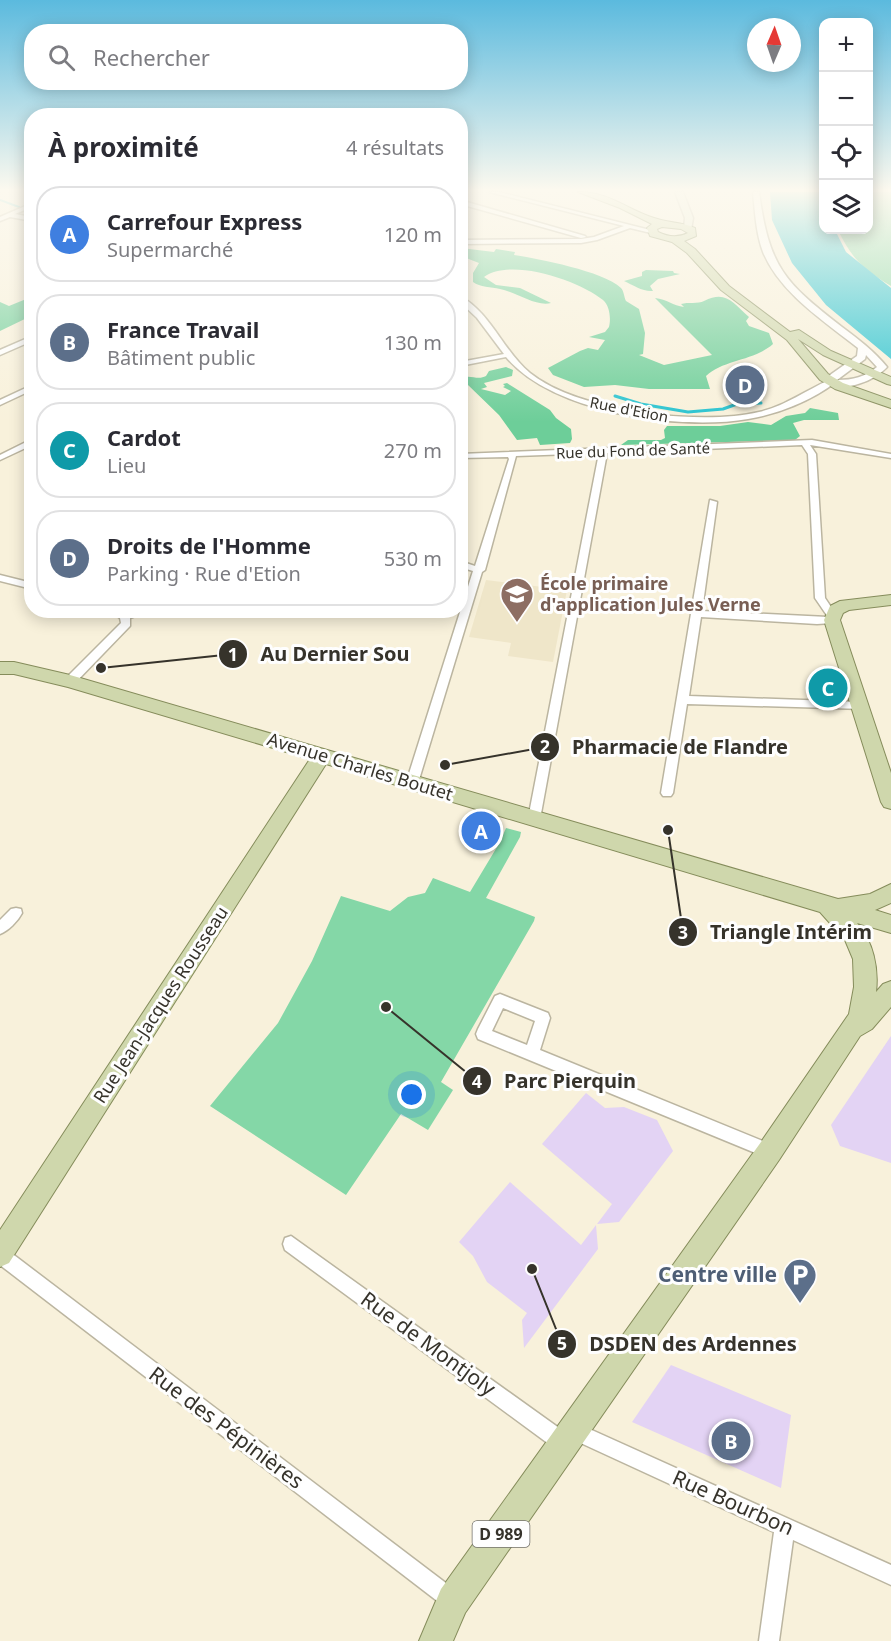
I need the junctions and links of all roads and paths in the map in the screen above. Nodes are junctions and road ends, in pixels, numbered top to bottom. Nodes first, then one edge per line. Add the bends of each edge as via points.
1 (707, 269) edge
2 (714, 269) edge
3 (777, 269) edge
4 (468, 304) edge
5 (24, 342) edge
6 (862, 347) junction
7 (0, 353) edge
8 (508, 355) junction
9 (468, 362) edge
10 (854, 364) junction
11 (883, 371) edge
12 (891, 381) edge
13 (832, 382) junction
14 (24, 391) edge
15 (0, 403) edge
16 (891, 403) edge
17 (805, 443) junction
18 (24, 445) edge
19 (603, 452) junction
20 (512, 455) junction
21 (468, 456) edge
22 (891, 456) edge
23 (0, 458) edge
24 (713, 502) dead end
25 (468, 566) edge
26 (480, 570) junction
27 (0, 578) edge
28 (24, 584) edge
29 (891, 600) edge
30 (468, 608) edge
31 (697, 614) junction
32 (125, 618) edge
33 (465, 618) edge
34 (832, 618) junction
35 (0, 668) edge
36 (70, 681) junction
37 (683, 700) junction
38 (860, 706) junction
39 (321, 756) junction
40 (412, 783) junction
41 (667, 793) dead end
42 (891, 802) edge
43 (534, 819) junction
44 (891, 893) edge
45 (827, 906) junction
46 (16, 913) dead end
47 (891, 924) edge
48 (0, 928) edge
49 (891, 991) edge
50 (850, 1032) junction
51 (532, 1054) dead end
52 (770, 1151) junction
53 (291, 1244) dead end
54 (0, 1254) edge
55 (570, 1438) junction
56 (785, 1526) junction
57 (891, 1575) edge
58 (453, 1601) junction
59 (436, 1641) edge
60 (769, 1641) edge

1 - 13 main road via 724,288 791,338
2 - 10 main road via 732,287 815,346
3 - 6 street via 792,287
4 - 8 street, Rue d'Etion
5 - 7 street
6 - 10 street via 862,357
6 - 11 street
8 - 9 street
8 - 13 street, Rue d'Etion via 530,377 586,401 634,413 698,421 766,412 789,405
10 - 11 main road
10 - 13 street via 833,377
11 - 12 main road
11 - 13 street via 858,382
13 - 16 main road
14 - 15 street
17 - 19 street, Rue du Fond de Santé
17 - 22 street, Rue du Fond de Santé
17 - 34 street via 812,454 819,598
18 - 23 street
19 - 20 street, Rue du Fond de Santé
19 - 43 street
20 - 21 street, Rue du Fond de Santé
20 - 26 street
24 - 31 street
25 - 26 street
26 - 30 street
27 - 28 street
29 - 34 main road via 846,605 836,610
31 - 34 street via 817,621
31 - 37 street
32 - 36 street via 126,624
33 - 40 street
34 - 38 main road
35 - 36 main road, Avenue Charles Boutet
36 - 39 main road, Avenue Charles Boutet
37 - 38 street
37 - 41 street
38 - 42 main road
39 - 40 main road, Avenue Charles Boutet
39 - 54 main road, Rue Jean-Jacques Rousseau
40 - 43 main road, Avenue Charles Boutet
43 - 45 main road, Avenue Charles Boutet
44 - 45 main road via 874,902
45 - 47 main road, Avenue Charles Boutet
45 - 50 main road via 853,932 862,950 866,995
46 - 48 street
49 - 50 main road
50 - 52 main road, D 989
51 - 52 street
52 - 55 main road, D 989
53 - 55 street, Rue de Montjoly
54 - 58 street, Rue des Pépinières
55 - 56 street, Rue Bourbon
55 - 58 main road, D 989
56 - 57 street, Rue Bourbon
56 - 60 street
58 - 59 main road, D 989

